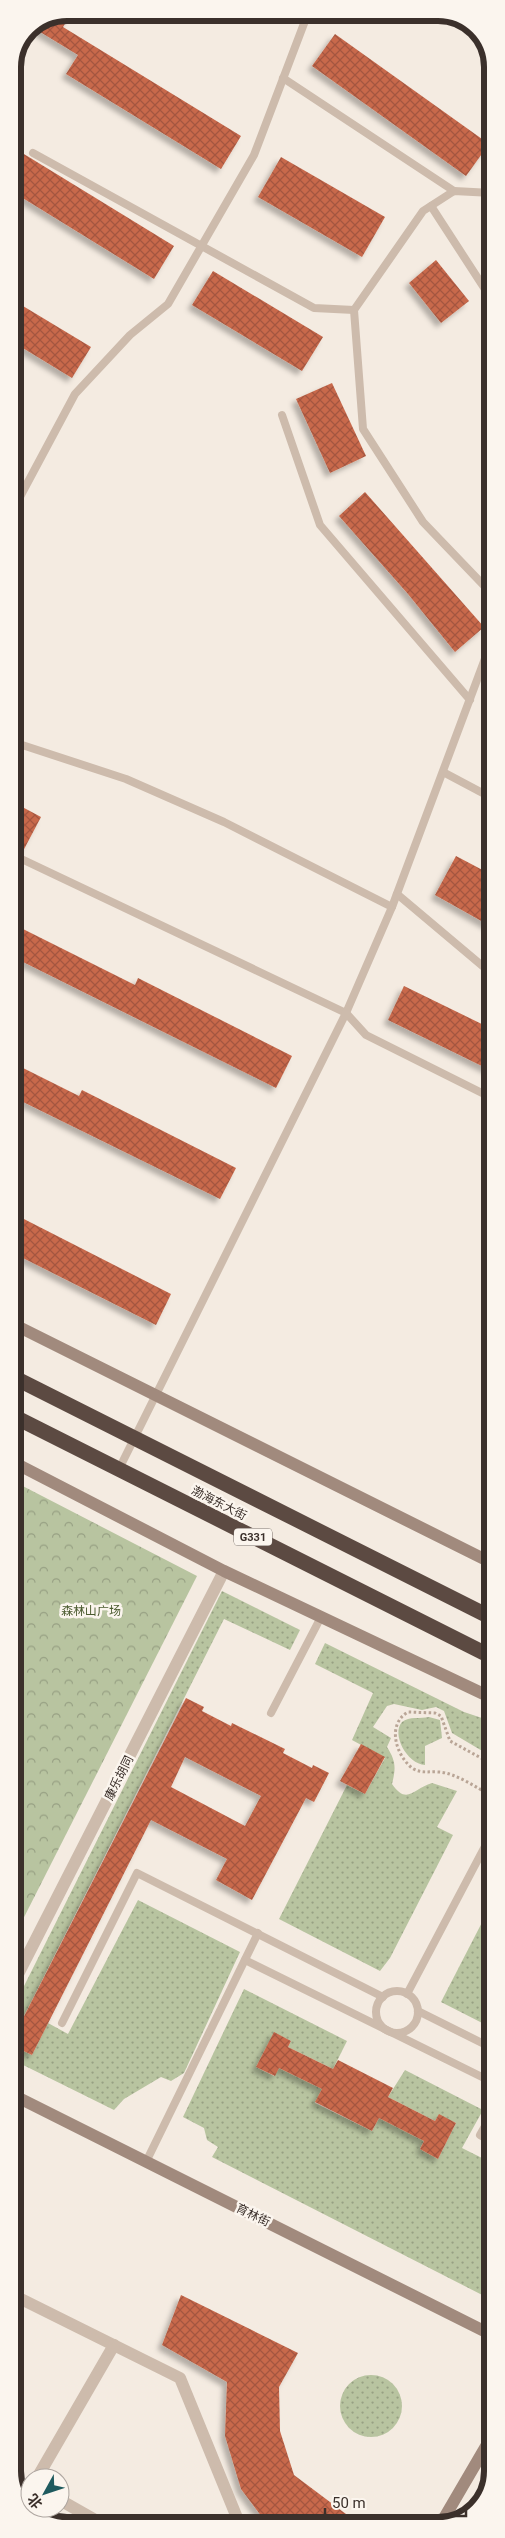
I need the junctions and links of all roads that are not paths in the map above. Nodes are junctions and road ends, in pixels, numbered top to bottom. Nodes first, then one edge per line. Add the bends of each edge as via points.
1 (305, 21) edge
2 (283, 78) junction
3 (33, 153) dead end
4 (454, 191) junction
5 (484, 193) edge
6 (431, 206) junction
7 (201, 246) junction
8 (484, 288) edge
9 (354, 310) junction
10 (282, 415) dead end
11 (21, 495) edge
12 (484, 586) edge
13 (484, 662) edge
14 (470, 700) junction
15 (21, 745) edge
16 (443, 772) junction
17 (484, 794) edge
18 (21, 859) edge
19 (397, 894) junction
20 (392, 908) junction
21 (484, 967) edge
22 (346, 1013) junction
23 (484, 1094) edge
24 (21, 1328) edge
25 (21, 1381) edge
26 (155, 1396) junction
27 (21, 1420) edge
28 (134, 1438) junction
29 (21, 1466) edge
30 (119, 1469) junction
31 (484, 1559) edge
32 (224, 1571) junction
33 (484, 1614) edge
34 (321, 1617) junction
35 (484, 1654) edge
36 (484, 1694) edge
37 (271, 1712) dead end
38 (484, 1848) edge
39 (258, 1933) junction
40 (245, 1960) junction
41 (21, 1968) edge
42 (407, 1994) junction
43 (383, 1997) junction
44 (418, 2011) junction
45 (62, 2023) dead end
46 (388, 2031) junction
47 (484, 2044) edge
48 (484, 2078) edge
49 (21, 2099) edge
50 (484, 2128) edge
51 (484, 2137) edge
52 (146, 2162) junction
53 (21, 2299) edge
54 (484, 2331) edge
55 (114, 2345) junction
56 (484, 2452) edge
57 (43, 2468) edge
58 (70, 2506) edge
59 (446, 2516) edge
60 (90, 2517) edge
61 (237, 2517) edge

1 - 2 lane
2 - 4 lane
2 - 7 lane via 254,155
3 - 7 lane
4 - 5 lane
4 - 6 lane
6 - 8 lane
6 - 9 lane via 423,211
7 - 9 lane via 314,308
7 - 11 lane via 168,304 130,335 75,394
9 - 12 lane via 363,429 423,522
10 - 14 lane via 320,525
13 - 14 lane
14 - 16 lane
15 - 20 lane via 126,779 224,822
16 - 17 lane
16 - 19 lane
18 - 22 lane
19 - 20 lane
19 - 21 lane
20 - 22 lane
22 - 23 lane via 366,1035
22 - 26 lane
24 - 26 street
25 - 28 highway, 渤海东大街
26 - 28 lane
26 - 31 street
27 - 30 highway, 渤海东大街 / G331
28 - 30 lane
28 - 33 highway, 渤海东大街
29 - 32 street
30 - 35 highway, 渤海东大街 / G331
32 - 34 street
32 - 41 street, 康乐胡同
34 - 36 street
34 - 37 lane
38 - 42 lane
39 - 40 lane
39 - 43 lane
39 - 45 lane via 137,1873
40 - 46 lane
40 - 52 lane
42 - 43 lane via 394,1992
42 - 44 lane via 417,2004
43 - 46 lane via 377,2015
44 - 46 lane via 409,2030
44 - 47 lane
46 - 48 lane
49 - 52 street, 育林街
50 - 51 lane via 480,2135
52 - 54 street, 育林街
53 - 55 street
55 - 57 street
55 - 61 street via 180,2378
56 - 59 street
58 - 60 street

